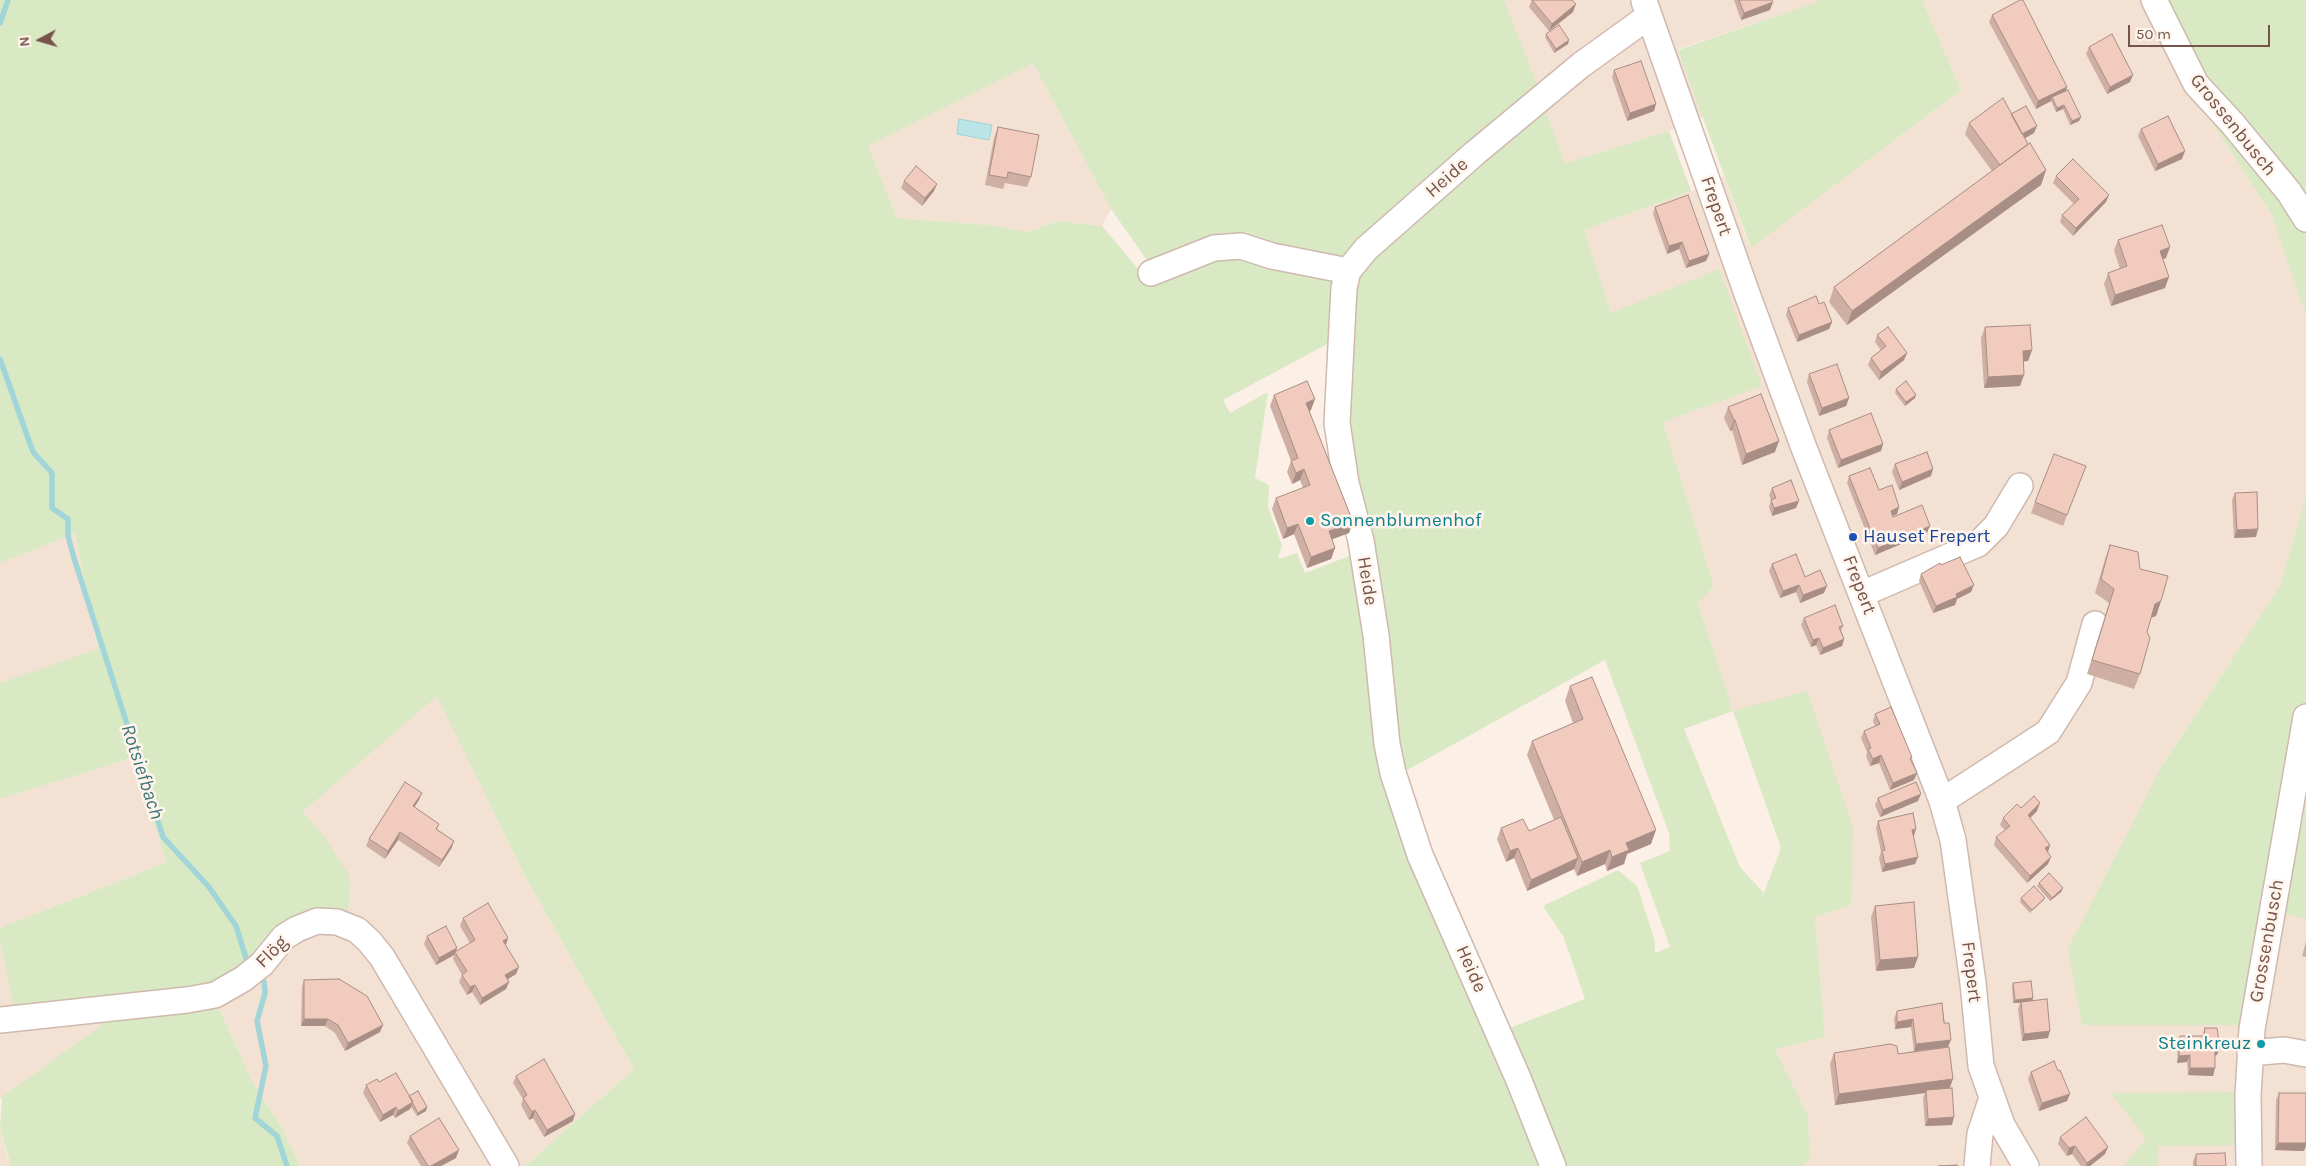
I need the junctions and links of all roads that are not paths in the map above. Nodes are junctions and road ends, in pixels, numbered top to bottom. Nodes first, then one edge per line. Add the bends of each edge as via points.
1 (2154, 0) edge
2 (1646, 8) edge
3 (2306, 219) edge
4 (1348, 272) junction
5 (1151, 273) dead end
6 (2020, 486) dead end
7 (1862, 594) junction
8 (2095, 624) dead end
9 (2306, 717) edge
10 (1942, 801) junction
11 (0, 1020) edge
12 (2250, 1053) junction
13 (2306, 1054) edge
14 (1992, 1098) junction
15 (506, 1166) edge
16 (1553, 1166) edge
17 (1977, 1166) edge
18 (2026, 1166) edge
19 (2249, 1166) edge

1 - 3 street, Grossenbusch via 2196,84 2289,192
2 - 4 street, Heide via 1366,249
2 - 7 street, Frepert via 1749,300
4 - 5 street via 1272,256 1242,246 1214,248
4 - 16 street, Heide via 1343,297 1337,422 1376,635 1393,773 1420,855 1515,1070
6 - 7 street via 1996,526 1978,544
7 - 10 street, Frepert
8 - 10 street via 2079,683 2048,732
9 - 12 street, Grossenbusch
10 - 14 street, Frepert via 1953,840 1981,1066
11 - 15 street, Flög via 215,995 253,971 284,937 297,928 317,921 337,922 357,930 369,941 405,993
12 - 13 street via 2284,1050
12 - 19 street, Grossenbusch
14 - 17 street via 1980,1134
14 - 18 street, Frepert via 2002,1125

